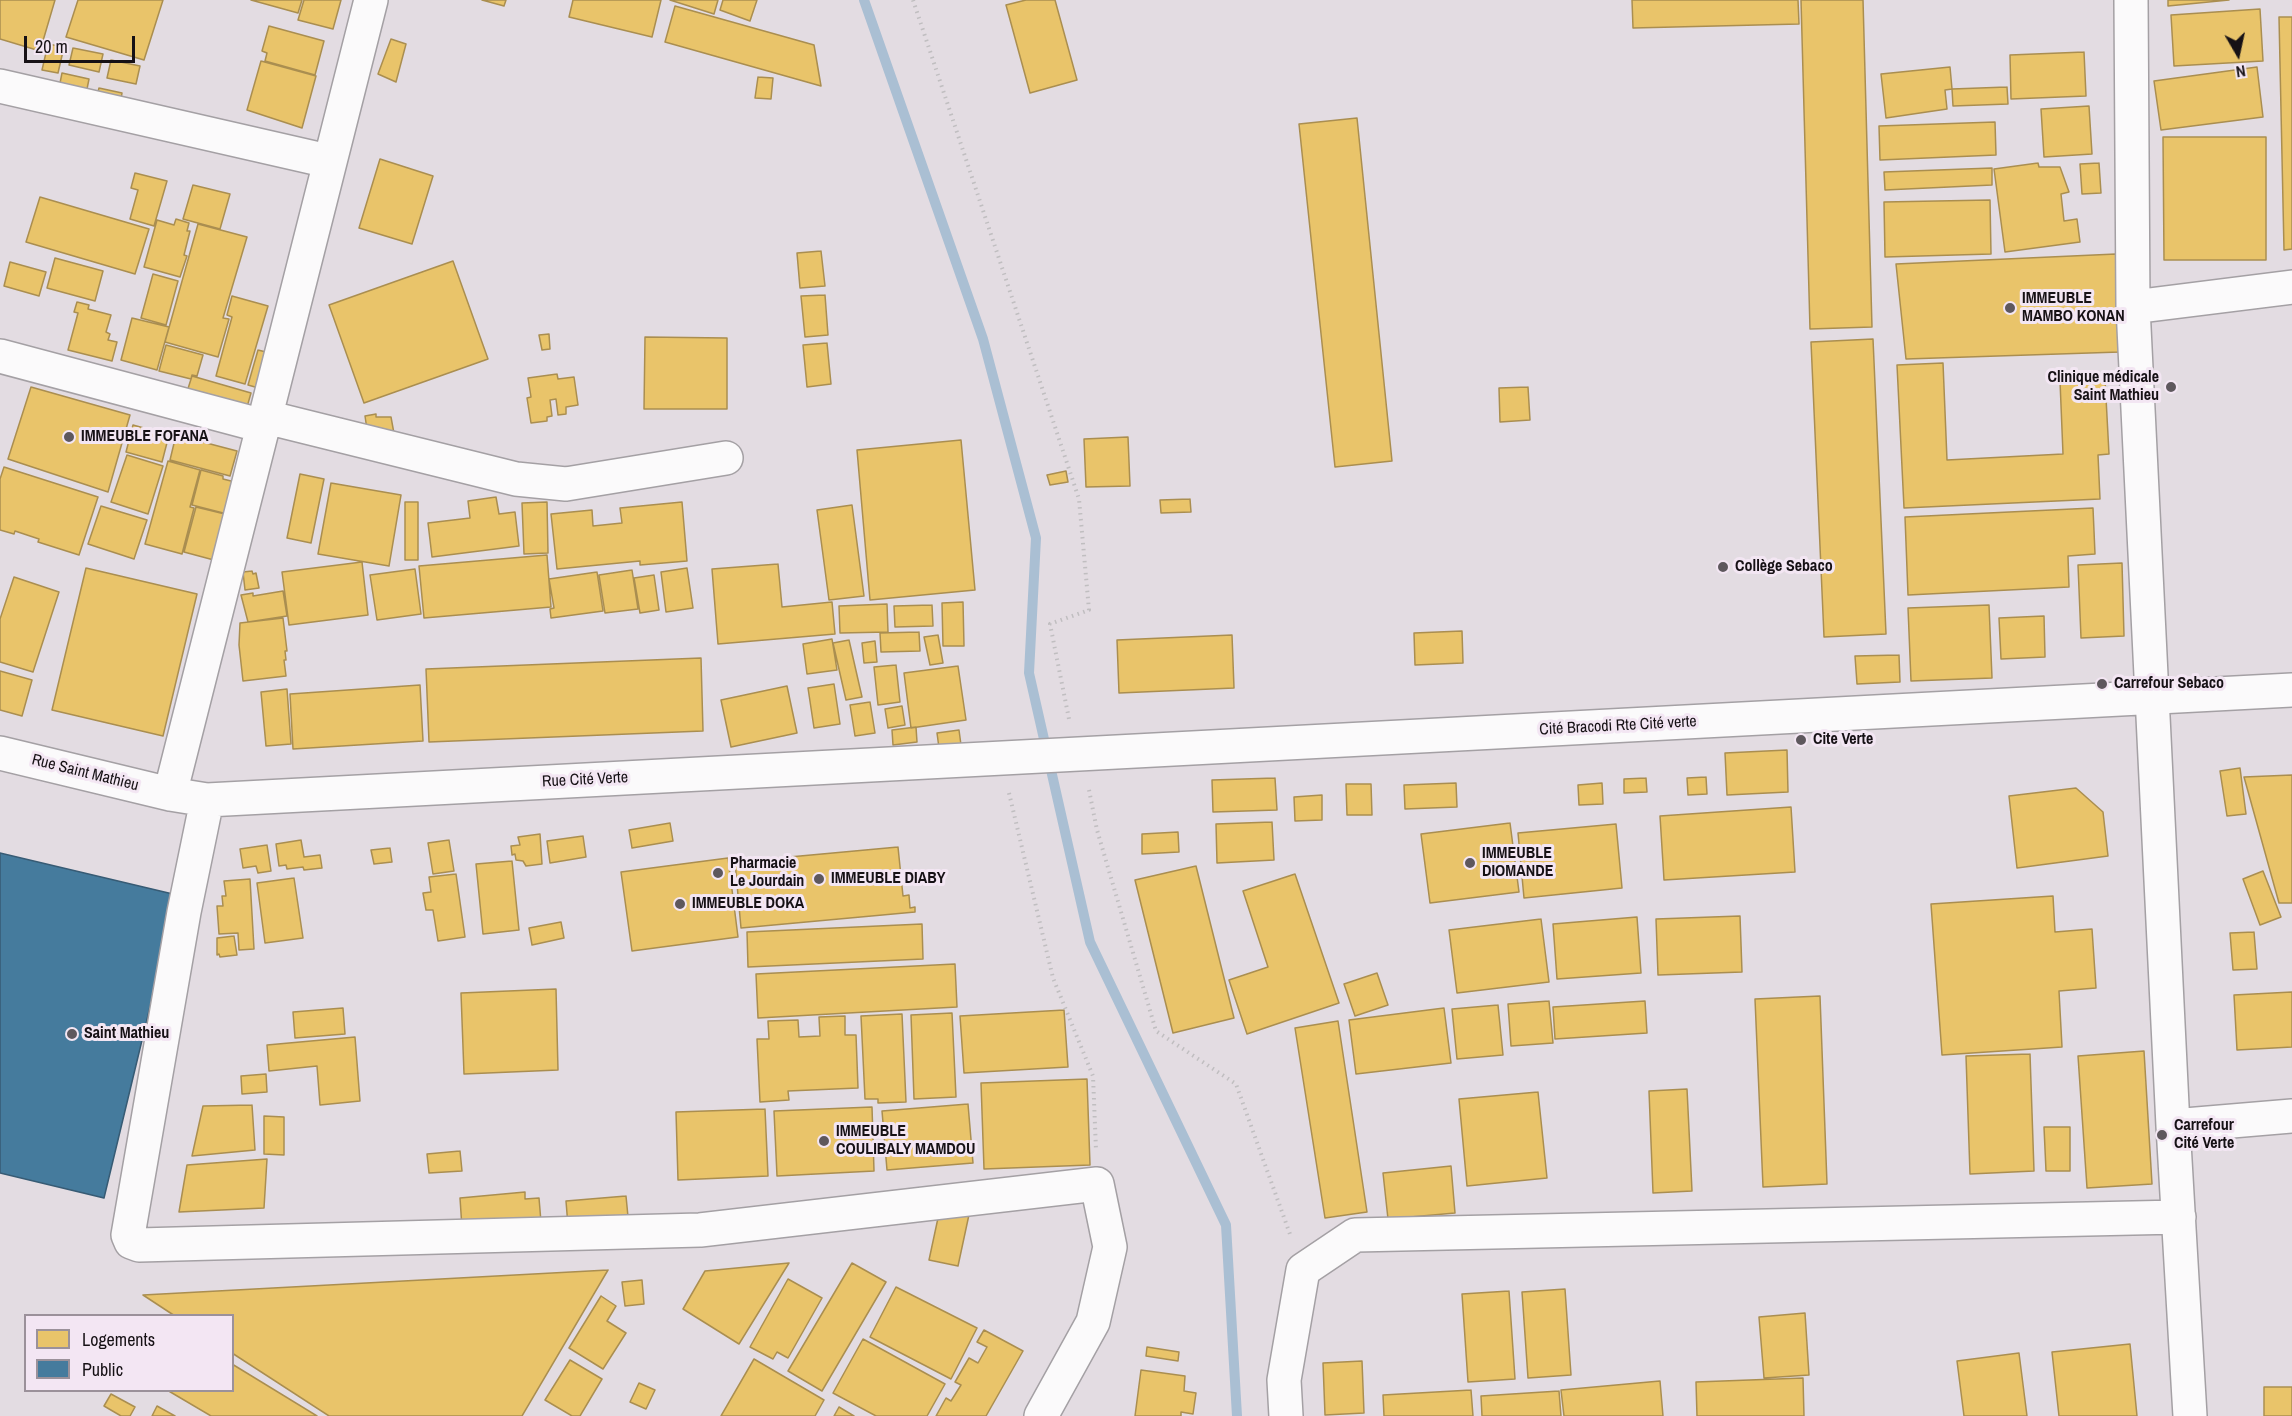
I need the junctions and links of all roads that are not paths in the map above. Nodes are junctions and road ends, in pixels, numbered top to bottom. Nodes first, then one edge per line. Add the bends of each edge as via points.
1 (370, 0) edge
2 (2131, 0) edge
3 (0, 86) edge
4 (328, 161) junction
5 (2292, 287) edge
6 (2133, 307) junction
7 (0, 356) edge
8 (265, 422) junction
9 (726, 458) dead end
10 (2292, 690) edge
11 (2153, 698) junction
12 (0, 753) edge
13 (1001, 759) joint
14 (170, 794) junction
15 (207, 800) junction
16 (2292, 1116) edge
17 (2173, 1126) junction
18 (2179, 1217) junction
19 (1041, 1416) edge
20 (1286, 1416) edge
21 (2190, 1416) edge

1 - 4 street
2 - 6 street
3 - 4 street
4 - 8 street
5 - 6 street
6 - 11 street
7 - 8 street
8 - 9 street via 516,479 566,484
8 - 14 street
10 - 11 street, Cité Bracodi Rte Cité verte
11 - 13 street, Cité Bracodi Rte Cité verte
11 - 17 street
12 - 14 street, Rue Saint Mathieu
13 - 15 street, Rue Cité Verte
14 - 15 street, Rue Cité Verte
15 - 19 street via 128,1235 131,1242 139,1245 700,1230 1097,1184 1110,1247 1093,1322
16 - 17 street
17 - 18 street
18 - 20 street via 1355,1235 1303,1270 1284,1380
18 - 21 street

